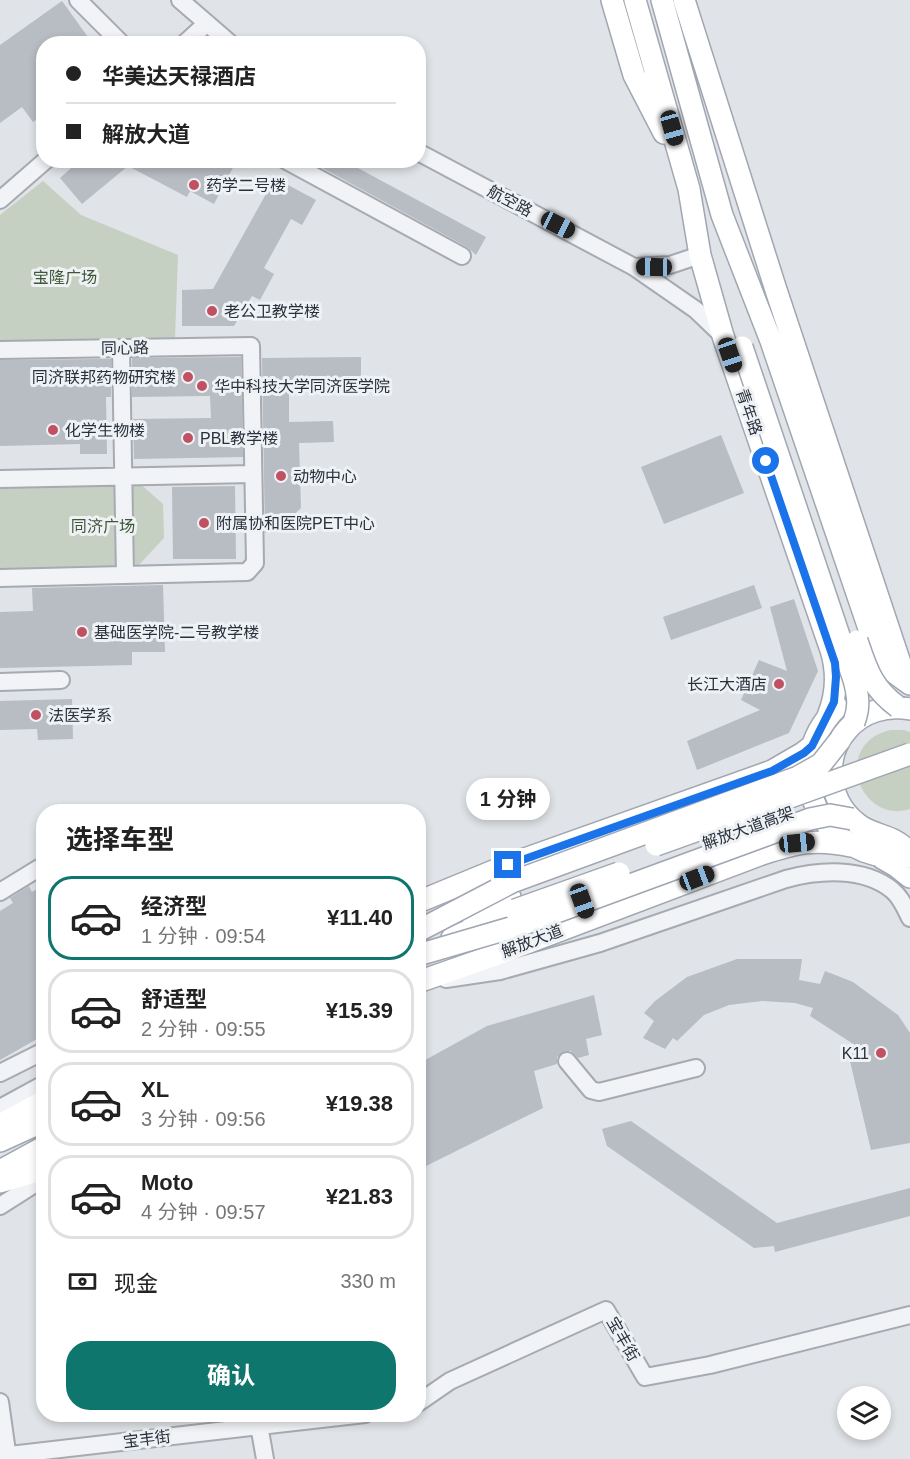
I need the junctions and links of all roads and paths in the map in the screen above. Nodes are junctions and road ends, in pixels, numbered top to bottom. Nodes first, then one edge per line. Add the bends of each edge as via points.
1 (78, 0) edge
2 (180, 0) edge
3 (612, 0) edge
4 (635, 0) edge
5 (662, 0) edge
6 (670, 0) edge
7 (684, 0) edge
8 (207, 23) junction
9 (114, 36) edge
10 (193, 36) edge
11 (222, 36) edge
12 (675, 48) junction
13 (426, 156) edge
14 (37, 168) edge
15 (300, 168) edge
16 (683, 168) junction
17 (689, 189) junction
18 (0, 200) edge
19 (722, 215) junction
20 (700, 255) junction
21 (462, 256) dead end
22 (634, 267) junction
23 (723, 336) junction
24 (749, 345) junction
25 (121, 348) junction
26 (0, 350) edge
27 (253, 474) junction
28 (123, 477) junction
29 (0, 479) edge
30 (125, 575) junction
31 (0, 578) edge
32 (61, 680) dead end
33 (0, 682) edge
34 (909, 684) edge
35 (904, 708) edge
36 (828, 716) junction
37 (854, 722) junction
38 (840, 740) junction
39 (812, 746) junction
40 (910, 754) edge
41 (910, 770) edge
42 (852, 819) junction
43 (561, 846) junction
44 (851, 846) junction
45 (910, 855) edge
46 (879, 856) junction
47 (36, 870) edge
48 (910, 877) edge
49 (0, 892) edge
50 (426, 899) edge
51 (910, 918) edge
52 (588, 920) junction
53 (426, 928) edge
54 (426, 929) edge
55 (426, 949) edge
56 (426, 951) edge
57 (426, 980) edge
58 (426, 982) edge
59 (36, 1055) edge
60 (567, 1061) dead end
61 (696, 1068) dead end
62 (0, 1073) edge
63 (36, 1089) edge
64 (36, 1102) edge
65 (36, 1105) edge
66 (0, 1110) edge
67 (0, 1125) edge
68 (36, 1125) edge
69 (0, 1141) edge
70 (36, 1151) edge
71 (0, 1171) edge
72 (36, 1171) edge
73 (0, 1182) edge
74 (36, 1184) edge
75 (0, 1206) edge
76 (910, 1315) edge
77 (426, 1398) edge
78 (0, 1402) edge
79 (245, 1422) edge
80 (259, 1422) edge
81 (5, 1457) edge
82 (265, 1459) edge

1 - 9 street
2 - 8 street
3 - 16 main road via 634,75
4 - 16 main road, 青年路
5 - 12 main road
6 - 12 main road
7 - 34 main road
8 - 10 street
8 - 11 street
12 - 19 main road
13 - 22 street, 航空路
14 - 18 street
15 - 21 street
16 - 17 main road, 青年路
17 - 20 main road, 青年路
17 - 24 main road
19 - 24 main road
19 - 34 main road via 771,341 876,648 888,668
20 - 22 street via 670,265
20 - 23 main road, 青年路
22 - 23 street, 航空路 via 696,310
23 - 36 main road, 青年路 via 831,651 836,690
24 - 35 main road, bridge via 872,681 881,693
24 - 37 main road, bridge via 854,680 858,703
25 - 26 street, 同心路
25 - 27 street, 同心路 via 251,346
25 - 28 street
27 - 28 street
27 - 30 street via 255,563 247,572
28 - 29 street
28 - 30 street
30 - 31 street
32 - 33 street
34 - 36 main road via 875,687 856,694
35 - 37 main road via 874,711
36 - 39 main road
37 - 38 main road
38 - 42 main road, bridge via 831,775 837,799
38 - 53 main road, bridge via 821,764 798,777 512,882
39 - 43 main road via 772,771
39 - 44 main road via 808,771 813,800 828,827
40 - 54 main road, 解放大道高架, bridge
41 - 55 main road, 解放大道高架, bridge via 515,910
42 - 45 main road via 898,842
42 - 56 main road, bridge via 830,815 810,819 524,924
43 - 50 main road
43 - 52 main road
44 - 46 main road
44 - 52 main road, 解放大道 via 797,843
45 - 46 main road
46 - 48 main road
47 - 49 street
51 - 58 street via 893,890 877,881 837,872 813,873 600,943 500,971
52 - 57 main road, 解放大道
59 - 62 street
60 - 61 street via 591,1090 599,1092
63 - 66 street
64 - 66 main road
65 - 67 main road
68 - 69 main road
70 - 71 main road
72 - 73 main road
74 - 75 street
76 - 77 street, 宝丰街 via 710,1365 645,1377 606,1310 450,1381
78 - 81 street
79 - 81 street, 宝丰街
80 - 82 street

